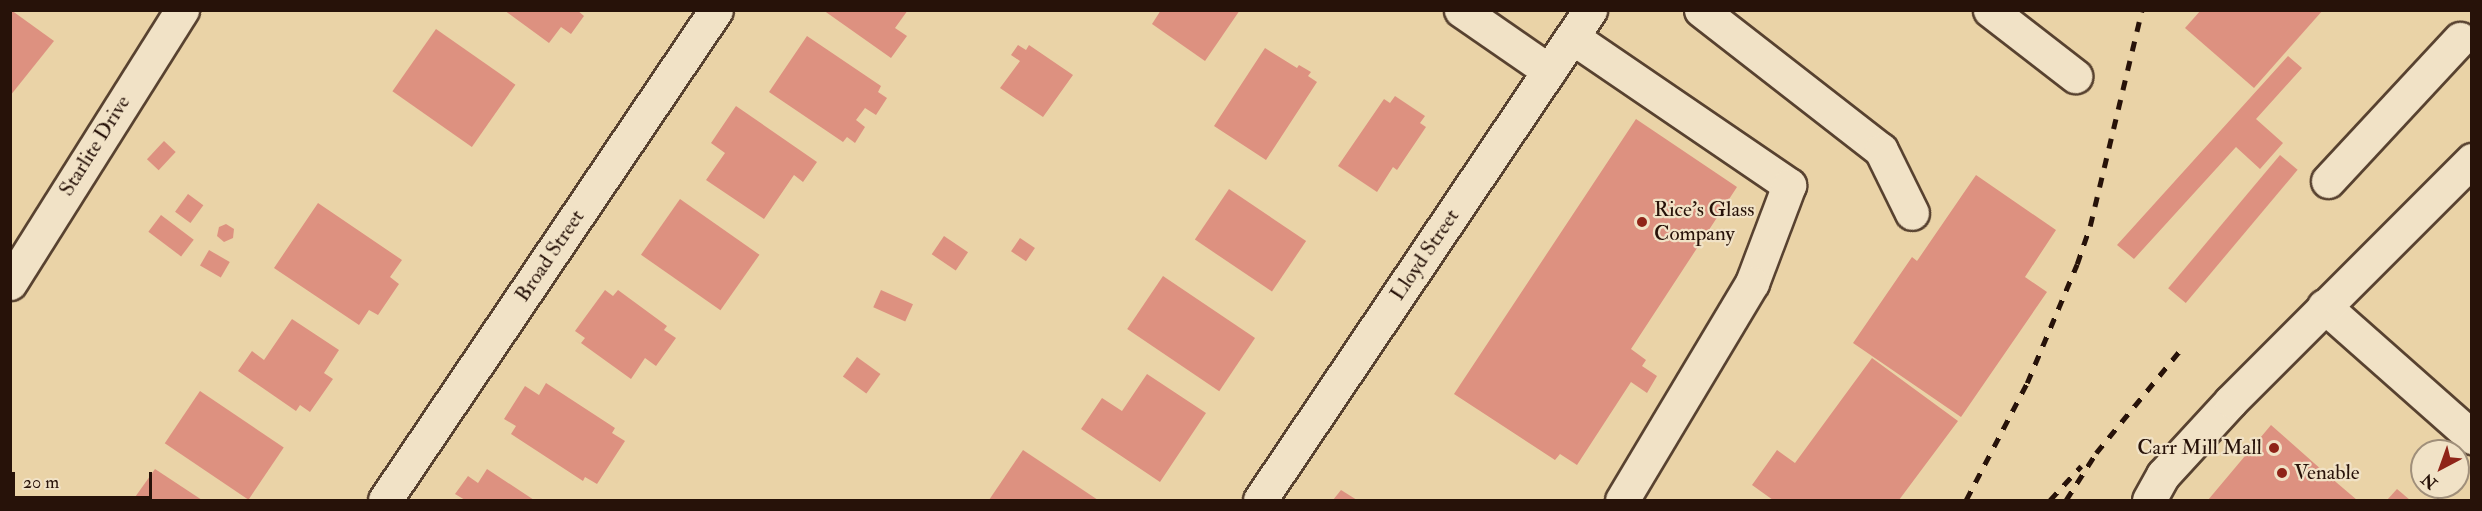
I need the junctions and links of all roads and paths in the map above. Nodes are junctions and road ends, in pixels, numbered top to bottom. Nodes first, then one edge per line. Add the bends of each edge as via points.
1 (182, 10) edge
2 (716, 10) edge
3 (1461, 10) edge
4 (1590, 10) edge
5 (1701, 10) edge
6 (1990, 10) edge
7 (2463, 35) edge
8 (1572, 37) junction
9 (1549, 71) junction
10 (2074, 76) dead end
11 (2472, 160) edge
12 (2328, 181) dead end
13 (1912, 213) dead end
14 (10, 283) edge
15 (2324, 306) junction
16 (2472, 437) edge
17 (385, 501) edge
18 (1260, 501) edge
19 (1622, 501) edge
20 (2149, 501) edge

1 - 14 street, Starlite Drive
2 - 17 street, Broad Street
3 - 9 street
4 - 8 street, Lloyd Street
5 - 13 street via 1881,150
6 - 10 street
7 - 12 street
8 - 9 street, Lloyd Street
8 - 19 street via 1789,185 1752,284
9 - 18 street, Lloyd Street
11 - 15 street
15 - 16 street
15 - 20 street via 2163,475

